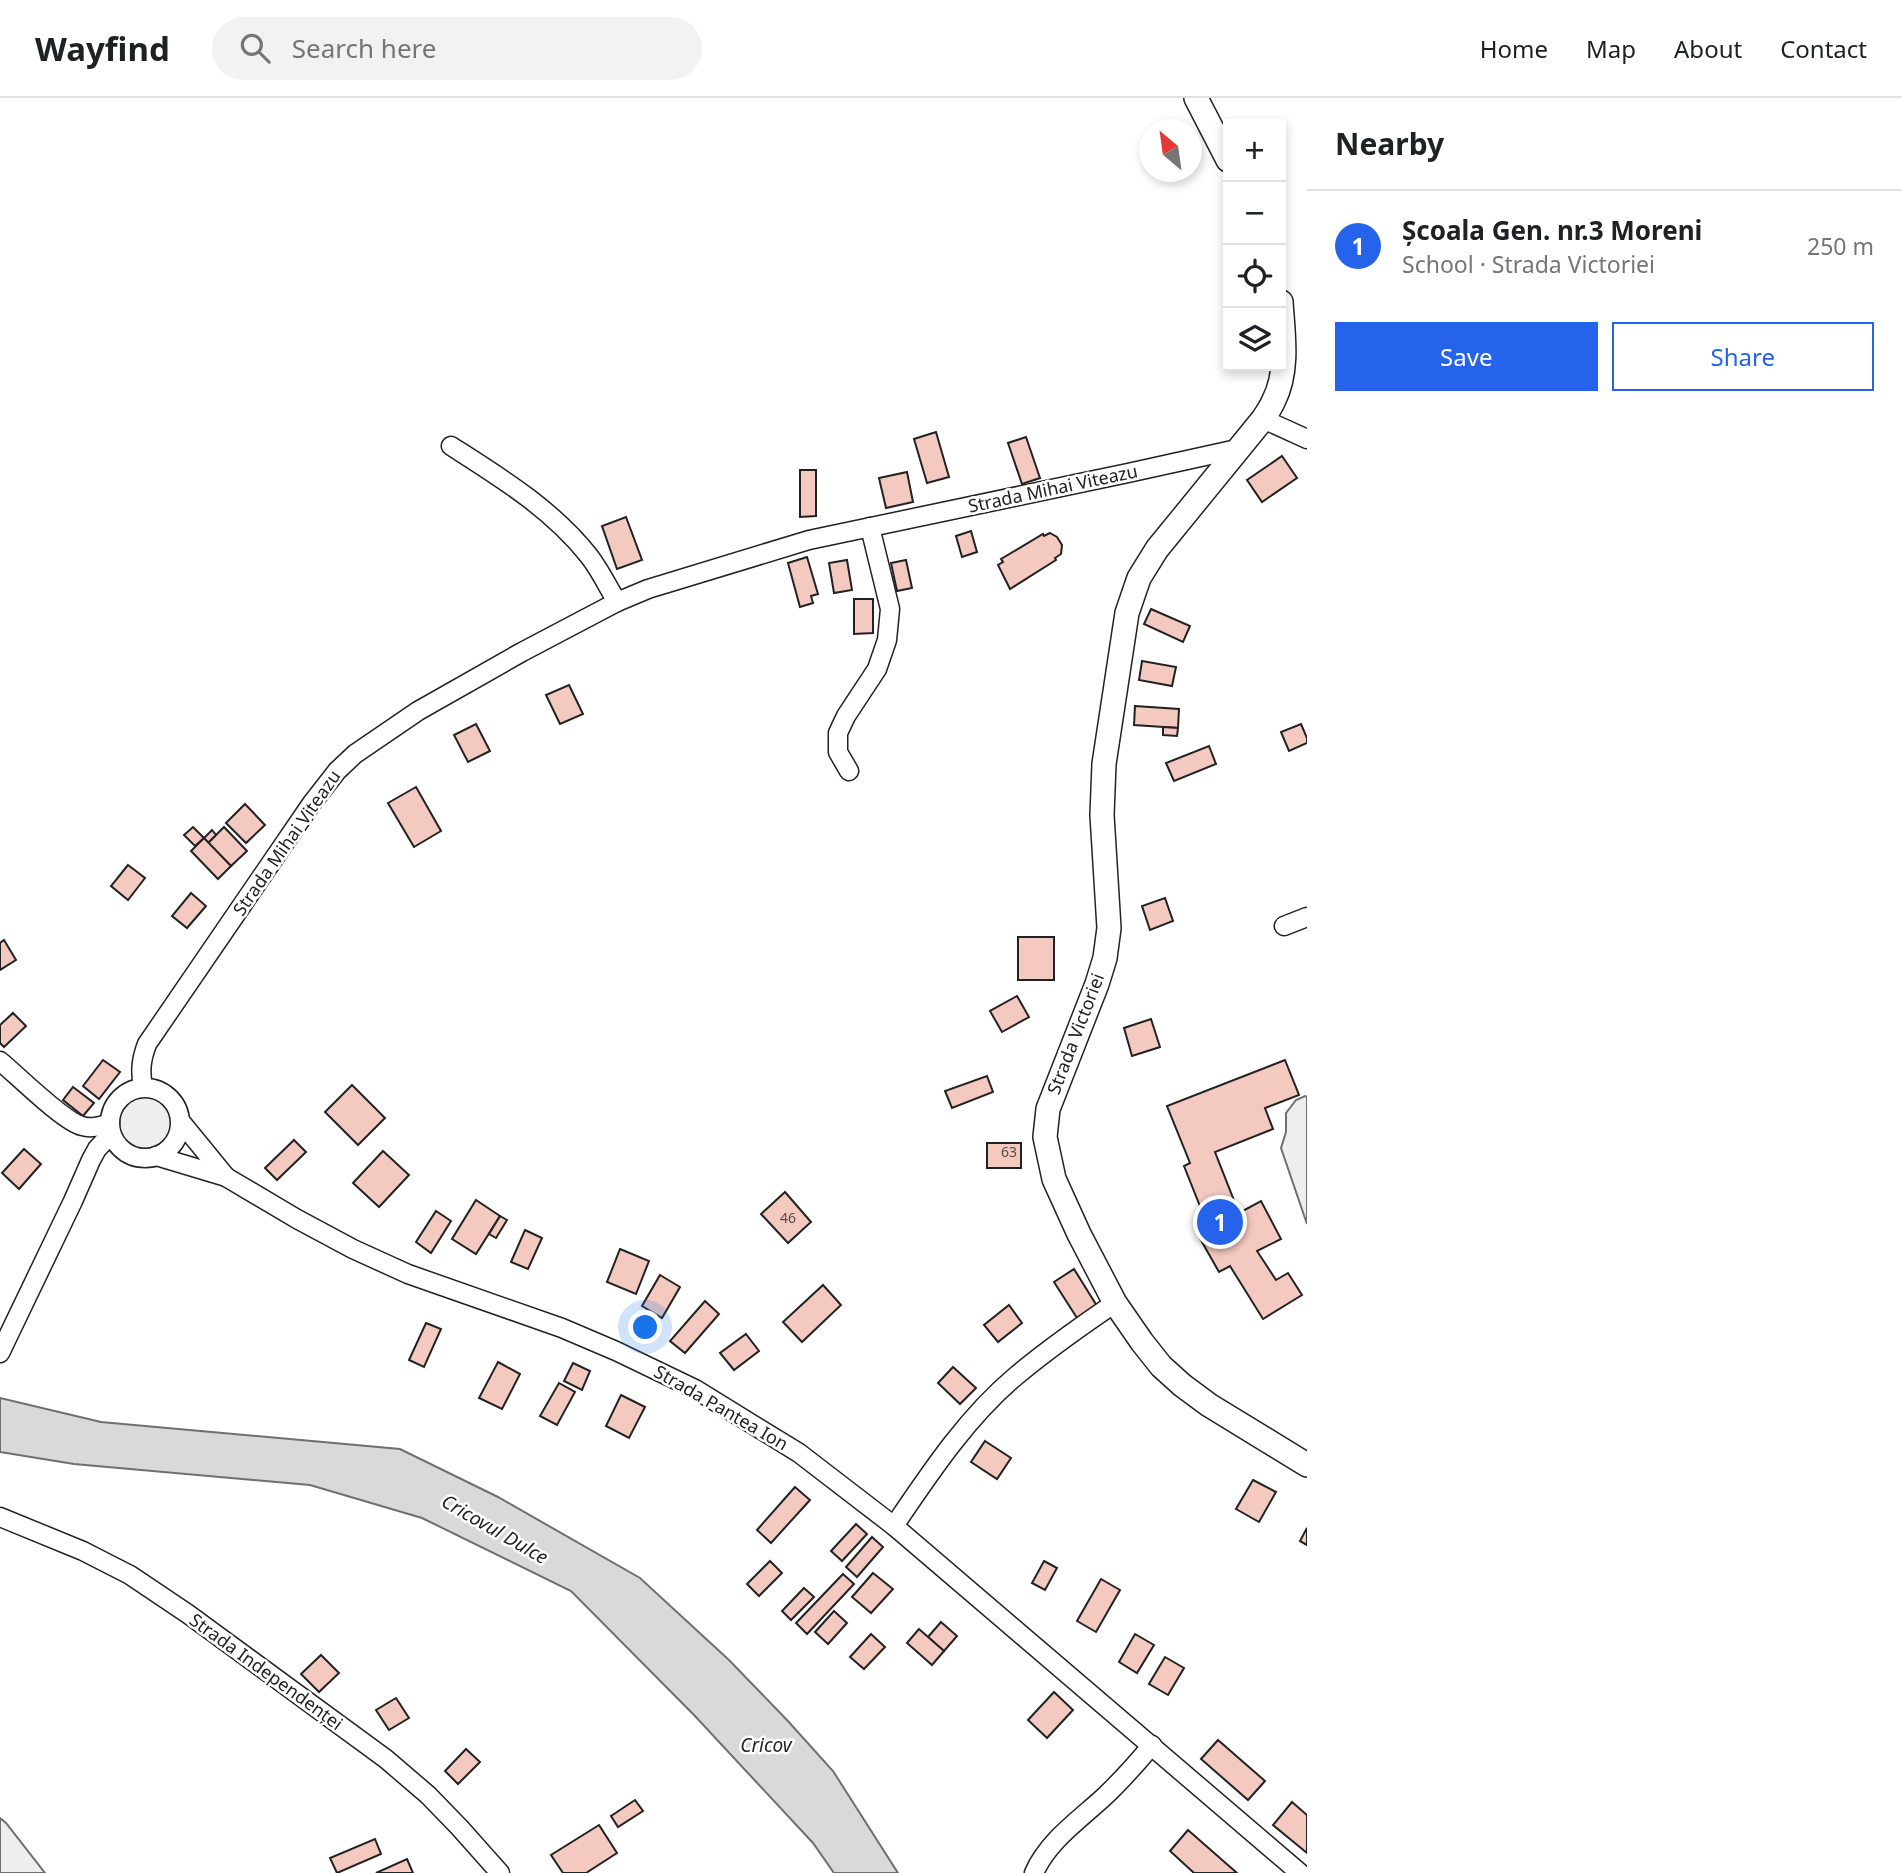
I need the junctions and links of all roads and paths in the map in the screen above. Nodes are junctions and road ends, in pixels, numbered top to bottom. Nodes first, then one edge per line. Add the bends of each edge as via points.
1 (1196, 98) edge
2 (1223, 150) edge
3 (1281, 308) edge
4 (1263, 419) junction
5 (1307, 439) edge
6 (451, 446) dead end
7 (1237, 449) junction
8 (870, 527) junction
9 (617, 602) junction
10 (849, 771) dead end
11 (1307, 917) edge
12 (1284, 926) dead end
13 (0, 1060) edge
14 (143, 1087) junction
15 (181, 1122) junction
16 (110, 1129) junction
17 (156, 1156) junction
18 (226, 1177) junction
19 (1115, 1303) junction
20 (0, 1353) edge
21 (1307, 1465) edge
22 (0, 1517) edge
23 (894, 1526) junction
24 (1152, 1745) junction
25 (500, 1873) edge
26 (1034, 1873) edge
27 (1300, 1873) edge

1 - 2 main road
3 - 4 main road, Strada Victoriei via 1282,376
4 - 5 street
4 - 7 main road, Strada Victoriei
6 - 9 street via 553,518 591,559
7 - 8 street, Strada Mihai Viteazu
7 - 19 main road, Strada Victoriei via 1157,548 1139,578 1127,613 1104,764 1102,827 1109,928 1105,958 1048,1109 1045,1137 1054,1179
8 - 9 street, Strada Mihai Viteazu via 809,540
8 - 10 street via 890,609 887,640 877,669 838,733 838,752
9 - 14 street, Strada Mihai Viteazu via 418,711 337,771 156,1029 141,1060
11 - 12 street
13 - 16 street via 80,1126
14 - 15 street via 165,1093 179,1111
14 - 16 street via 116,1103
15 - 17 street via 174,1143
15 - 18 street, Strada Pantea Ion
16 - 17 street via 124,1152
16 - 20 street
17 - 18 street, Strada Pantea Ion
18 - 23 street, Strada Pantea Ion via 330,1237 408,1274 562,1328 695,1389 799,1453
19 - 21 main road, Strada Victoriei via 1161,1366 1182,1385
19 - 23 street via 1015,1377 982,1409
22 - 25 street, Strada Independenței via 130,1575 188,1614 386,1759 428,1795
23 - 24 street, Strada Pantea Ion
24 - 26 street via 1071,1825
24 - 27 street, Strada Pantea Ion

